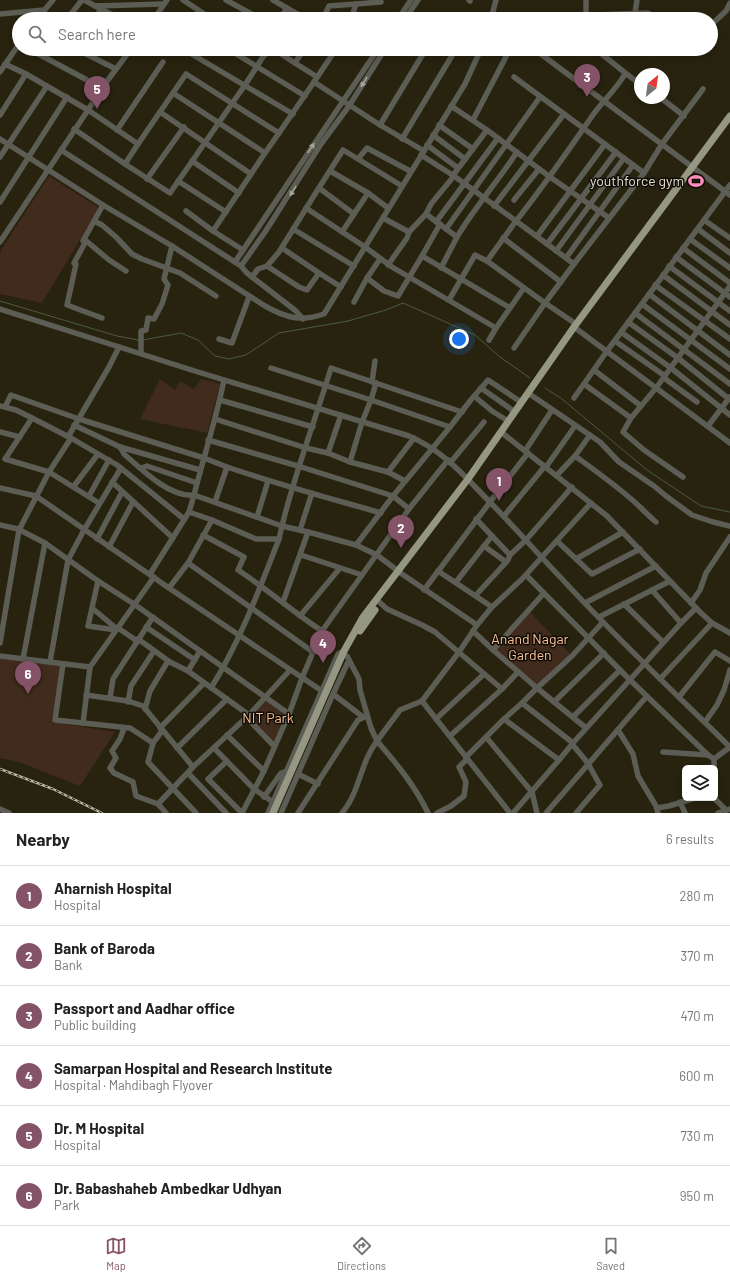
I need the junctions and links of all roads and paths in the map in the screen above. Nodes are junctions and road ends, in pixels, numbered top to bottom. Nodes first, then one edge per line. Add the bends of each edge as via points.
1 (53, 0) edge
2 (83, 0) edge
3 (183, 0) edge
4 (195, 0) edge
5 (226, 0) edge
6 (273, 0) edge
7 (411, 0) edge
8 (418, 0) edge
9 (496, 0) edge
10 (586, 0) edge
11 (637, 0) edge
12 (165, 2) edge
13 (381, 2) dead end
14 (730, 3) edge
15 (356, 4) junction
16 (95, 6) junction
17 (192, 6) junction
18 (287, 8) junction
19 (101, 9) junction
20 (44, 10) joint
21 (22, 12) edge
22 (73, 12) edge
23 (99, 12) edge
24 (107, 12) edge
25 (159, 12) edge
26 (201, 12) edge
27 (248, 12) edge
28 (284, 12) edge
29 (294, 12) edge
30 (326, 12) edge
31 (353, 12) edge
32 (403, 12) edge
33 (410, 12) edge
34 (493, 12) edge
35 (586, 12) edge
36 (636, 12) edge
37 (12, 13) edge
38 (0, 14) edge
39 (718, 18) edge
40 (12, 54) edge
41 (42, 56) edge
42 (90, 56) edge
43 (125, 56) edge
44 (195, 56) edge
45 (239, 56) edge
46 (264, 56) edge
47 (284, 56) edge
48 (300, 56) edge
49 (331, 56) edge
50 (373, 56) edge
51 (381, 56) edge
52 (422, 56) edge
53 (452, 56) edge
54 (478, 56) edge
55 (506, 56) edge
56 (544, 56) edge
57 (605, 56) edge
58 (163, 62) dead end
59 (295, 63) junction
60 (5, 64) junction
61 (257, 67) junction
62 (116, 69) junction
63 (0, 72) edge
64 (26, 74) junction
65 (626, 74) junction
66 (514, 77) dead end
67 (315, 79) junction
68 (634, 80) edge
69 (245, 85) junction
70 (47, 86) junction
71 (102, 88) junction
72 (703, 89) dead end
73 (173, 93) junction
74 (305, 96) junction
75 (540, 96) junction
76 (67, 97) junction
77 (604, 100) junction
78 (343, 101) junction
79 (232, 104) junction
80 (669, 104) edge
81 (349, 106) junction
82 (451, 106) junction
83 (88, 110) junction
84 (160, 112) junction
85 (293, 114) junction
86 (564, 114) junction
87 (0, 115) edge
88 (684, 116) junction
89 (730, 116) edge
90 (473, 120) junction
91 (219, 122) junction
92 (730, 122) edge
93 (380, 125) junction
94 (439, 125) junction
95 (184, 127) junction
96 (74, 129) junction
97 (584, 129) junction
98 (117, 130) junction
99 (487, 130) junction
100 (322, 132) junction
101 (279, 133) junction
102 (328, 135) junction
103 (433, 135) junction
104 (498, 138) junction
105 (0, 139) edge
106 (402, 139) junction
107 (206, 142) junction
108 (9, 144) junction
109 (138, 144) junction
110 (427, 144) junction
111 (506, 144) junction
112 (605, 144) junction
113 (662, 144) junction
114 (473, 149) junction
115 (61, 150) junction
116 (517, 152) junction
117 (616, 152) junction
118 (265, 153) junction
119 (422, 153) junction
120 (0, 157) edge
121 (29, 157) junction
122 (624, 158) junction
123 (358, 159) junction
124 (465, 159) junction
125 (528, 160) junction
126 (192, 161) junction
127 (125, 164) junction
128 (633, 165) junction
129 (458, 168) junction
130 (539, 168) junction
131 (694, 168) junction
132 (48, 170) junction
133 (330, 171) junction
134 (410, 171) junction
135 (644, 173) junction
136 (251, 174) junction
137 (454, 176) junction
138 (550, 177) junction
139 (147, 179) junction
140 (178, 181) junction
141 (464, 184) junction
142 (730, 185) edge
143 (402, 186) junction
144 (318, 188) junction
145 (473, 191) junction
146 (570, 191) junction
147 (239, 193) junction
148 (368, 193) junction
149 (728, 193) edge
150 (483, 198) junction
151 (581, 198) junction
152 (514, 200) dead end
153 (0, 202) edge
154 (103, 205) junction
155 (590, 205) junction
156 (494, 206) junction
157 (306, 208) junction
158 (388, 208) junction
159 (186, 211) dead end
160 (226, 212) junction
161 (600, 212) junction
162 (354, 214) junction
163 (426, 214) junction
164 (383, 218) junction
165 (609, 218) junction
166 (704, 220) junction
167 (94, 221) junction
168 (516, 221) junction
169 (438, 223) junction
170 (293, 229) junction
171 (446, 229) junction
172 (698, 229) junction
173 (213, 231) junction
174 (342, 232) junction
175 (409, 232) junction
176 (537, 236) junction
177 (457, 237) junction
178 (503, 238) junction
179 (730, 238) edge
180 (84, 239) junction
181 (690, 239) junction
182 (0, 242) edge
183 (547, 244) junction
184 (172, 246) junction
185 (365, 247) junction
186 (282, 248) junction
187 (683, 248) junction
188 (243, 250) junction
189 (556, 251) junction
190 (730, 253) edge
191 (422, 256) junction
192 (676, 257) junction
193 (566, 258) junction
194 (380, 259) junction
195 (486, 261) junction
196 (235, 262) junction
197 (388, 264) junction
198 (574, 264) junction
199 (241, 266) junction
200 (267, 266) junction
201 (354, 266) junction
202 (670, 266) junction
203 (167, 268) junction
204 (441, 268) junction
205 (730, 268) edge
206 (126, 271) dead end
207 (319, 273) junction
208 (663, 275) junction
209 (252, 277) junction
210 (409, 277) junction
211 (367, 278) junction
212 (461, 280) junction
213 (561, 282) junction
214 (730, 282) edge
215 (655, 286) junction
216 (730, 286) edge
217 (341, 287) junction
218 (524, 288) junction
219 (725, 293) junction
220 (649, 294) junction
221 (216, 296) dead end
222 (249, 296) junction
223 (730, 297) edge
224 (449, 300) junction
225 (354, 302) dead end
226 (718, 302) junction
227 (545, 303) junction
228 (642, 304) junction
229 (510, 308) junction
230 (0, 309) edge
231 (712, 311) junction
232 (730, 311) edge
233 (635, 313) junction
234 (102, 318) dead end
235 (303, 319) junction
236 (705, 320) junction
237 (628, 322) junction
238 (730, 325) edge
239 (576, 327) junction
240 (496, 328) junction
241 (698, 330) junction
242 (621, 332) junction
243 (219, 339) dead end
244 (730, 339) edge
245 (489, 340) dead end
246 (691, 340) junction
247 (614, 341) junction
248 (119, 347) junction
249 (514, 348) dead end
250 (684, 349) junction
251 (607, 351) junction
252 (141, 353) junction
253 (730, 355) edge
254 (678, 358) junction
255 (375, 361) dead end
256 (271, 368) dead end
257 (671, 368) junction
258 (730, 369) edge
259 (594, 370) junction
260 (664, 377) junction
261 (224, 380) junction
262 (538, 381) junction
263 (374, 382) junction
264 (584, 384) junction
265 (730, 384) edge
266 (325, 386) junction
267 (482, 388) junction
268 (656, 388) junction
269 (531, 395) junction
270 (474, 396) junction
271 (574, 398) dead end
272 (730, 398) edge
273 (220, 400) junction
274 (371, 400) junction
275 (521, 402) junction
276 (697, 402) dead end
277 (3, 406) edge
278 (641, 406) junction
279 (318, 408) junction
280 (722, 409) junction
281 (552, 410) junction
282 (462, 412) junction
283 (515, 412) junction
284 (341, 415) junction
285 (730, 415) edge
286 (32, 418) junction
287 (631, 418) junction
288 (79, 419) junction
289 (215, 419) junction
290 (508, 421) junction
291 (362, 422) junction
292 (484, 422) dead end
293 (74, 425) junction
294 (575, 426) junction
295 (708, 426) junction
296 (450, 427) junction
297 (313, 428) junction
298 (0, 432) edge
299 (502, 433) junction
300 (590, 436) junction
301 (20, 437) junction
302 (70, 437) junction
303 (414, 438) junction
304 (208, 440) junction
305 (730, 443) edge
306 (120, 447) junction
307 (306, 448) junction
308 (432, 448) junction
309 (527, 452) junction
310 (98, 454) junction
311 (328, 454) junction
312 (575, 456) junction
313 (3, 458) edge
314 (204, 458) junction
315 (109, 460) junction
316 (350, 462) junction
317 (449, 462) junction
318 (298, 466) junction
319 (227, 467) junction
320 (545, 467) junction
321 (121, 468) junction
322 (141, 468) junction
323 (200, 470) junction
324 (49, 472) junction
325 (388, 472) junction
326 (557, 476) junction
327 (683, 477) dead end
328 (469, 480) junction
329 (268, 481) junction
330 (405, 481) junction
331 (112, 482) junction
332 (197, 483) junction
333 (74, 486) junction
334 (292, 487) junction
335 (572, 487) junction
336 (0, 488) edge
337 (122, 492) junction
338 (312, 493) junction
339 (194, 495) junction
340 (36, 496) junction
341 (89, 496) junction
342 (393, 496) junction
343 (133, 502) junction
344 (215, 502) junction
345 (490, 502) junction
346 (99, 503) junction
347 (591, 503) junction
348 (409, 509) junction
349 (188, 512) junction
350 (381, 513) junction
351 (504, 516) junction
352 (258, 517) junction
353 (184, 519) junction
354 (476, 519) junction
355 (212, 520) junction
356 (656, 522) dead end
357 (0, 525) edge
358 (282, 526) junction
359 (730, 526) edge
360 (19, 530) junction
361 (84, 530) junction
362 (300, 530) junction
363 (308, 532) junction
364 (623, 532) junction
365 (203, 536) junction
366 (492, 536) junction
367 (730, 537) edge
368 (173, 538) junction
369 (97, 539) junction
370 (279, 539) junction
371 (526, 540) junction
372 (557, 541) junction
373 (46, 544) junction
374 (356, 545) junction
375 (484, 546) junction
376 (109, 547) junction
377 (640, 549) junction
378 (301, 555) junction
379 (377, 555) junction
380 (510, 555) junction
381 (542, 557) junction
382 (576, 559) junction
383 (68, 560) junction
384 (506, 562) junction
385 (188, 563) junction
386 (656, 566) junction
387 (340, 568) junction
388 (438, 570) junction
389 (400, 573) junction
390 (362, 575) junction
391 (526, 575) junction
392 (152, 576) junction
393 (98, 581) junction
394 (670, 581) junction
395 (456, 582) junction
396 (261, 585) junction
397 (169, 588) junction
398 (424, 590) junction
399 (652, 590) junction
400 (544, 593) junction
401 (476, 595) junction
402 (283, 602) junction
403 (379, 602) junction
404 (585, 603) junction
405 (691, 603) junction
406 (134, 604) junction
407 (624, 604) junction
408 (492, 607) junction
409 (92, 608) junction
410 (696, 608) junction
411 (251, 609) junction
412 (300, 616) junction
413 (153, 617) junction
414 (601, 620) junction
415 (681, 623) junction
416 (712, 623) junction
417 (477, 625) junction
418 (146, 627) junction
419 (117, 629) junction
420 (322, 631) junction
421 (473, 631) junction
422 (730, 633) edge
423 (240, 636) junction
424 (588, 638) junction
425 (138, 640) junction
426 (663, 642) junction
427 (0, 643) edge
428 (154, 650) junction
429 (493, 650) junction
430 (200, 651) junction
431 (313, 652) junction
432 (459, 652) junction
433 (604, 653) junction
434 (0, 656) edge
435 (345, 657) junction
436 (23, 659) junction
437 (168, 660) junction
438 (195, 660) junction
439 (730, 661) edge
440 (50, 662) junction
441 (644, 663) junction
442 (63, 664) junction
443 (90, 667) junction
444 (224, 668) junction
445 (290, 670) junction
446 (620, 670) junction
447 (730, 670) edge
448 (188, 671) junction
449 (518, 672) junction
450 (484, 674) junction
451 (302, 678) junction
452 (629, 679) junction
453 (660, 679) junction
454 (204, 683) junction
455 (211, 688) junction
456 (502, 688) junction
457 (537, 688) junction
458 (724, 690) junction
459 (322, 691) junction
460 (730, 692) edge
461 (86, 694) junction
462 (333, 694) junction
463 (647, 696) junction
464 (679, 697) junction
465 (110, 698) junction
466 (265, 698) junction
467 (227, 699) junction
468 (422, 701) junction
469 (128, 702) junction
470 (554, 702) junction
471 (522, 703) junction
472 (144, 709) junction
473 (289, 714) junction
474 (247, 716) junction
475 (365, 716) junction
476 (573, 717) junction
477 (436, 719) junction
478 (504, 719) junction
479 (705, 722) junction
480 (83, 723) junction
481 (124, 728) junction
482 (586, 728) junction
483 (161, 730) junction
484 (618, 730) junction
485 (227, 735) junction
486 (450, 736) junction
487 (486, 737) junction
488 (377, 741) junction
489 (153, 743) junction
490 (573, 743) junction
491 (274, 746) junction
492 (730, 747) edge
493 (177, 748) junction
494 (214, 748) junction
495 (663, 752) dead end
496 (708, 755) junction
497 (467, 758) junction
498 (714, 759) junction
499 (559, 760) junction
500 (227, 761) junction
501 (588, 764) junction
502 (714, 765) edge
503 (193, 767) junction
504 (264, 771) junction
505 (287, 771) junction
506 (188, 773) junction
507 (298, 774) junction
508 (318, 784) junction
509 (173, 789) junction
510 (254, 789) junction
511 (532, 792) junction
512 (264, 797) junction
513 (684, 801) edge
514 (718, 801) edge
515 (273, 802) junction
516 (680, 802) junction
517 (158, 804) junction
518 (0, 809) edge
519 (657, 810) edge
520 (728, 810) edge
521 (9, 813) edge
522 (166, 813) edge
523 (196, 813) edge
524 (226, 813) edge
525 (242, 813) edge
526 (268, 813) edge
527 (273, 813) edge
528 (277, 813) edge
529 (281, 813) edge
530 (298, 813) edge
531 (342, 813) edge
532 (428, 813) edge
533 (437, 813) edge
534 (510, 813) edge
535 (513, 813) edge
536 (537, 813) edge
537 (546, 813) edge
538 (576, 813) edge
539 (685, 813) edge
540 (718, 813) edge

1 - 20 street
2 - 16 street
2 - 22 street
3 - 17 street
4 - 17 street
5 - 27 street
6 - 18 street
7 - 32 street
8 - 33 street
9 - 34 street
10 - 35 street
11 - 36 street
12 - 16 street
12 - 25 street
13 - 15 street
14 - 39 street
15 - 30 street via 329,6
15 - 31 street
16 - 19 street
17 - 26 street
18 - 28 street
18 - 29 street
19 - 23 street
19 - 24 street
20 - 21 street
37 - 38 street
40 - 60 street
41 - 71 street
42 - 62 street
43 - 62 street
44 - 69 street
45 - 61 street
46 - 61 street
47 - 59 street
48 - 59 street
49 - 67 street
50 - 78 street
51 -> 81 street
52 - 93 street
53 - 106 street
54 - 82 street
55 - 90 street
56 - 77 street
57 - 65 street
58 - 98 street
59 - 67 street
60 - 63 street
60 - 64 street
61 - 69 street
61 - 74 street
62 - 71 street
64 - 70 street
64 - 87 street
65 - 68 street
65 - 77 street
66 - 75 street
67 - 74 street
67 - 78 street
69 - 79 street
69 - 85 street
70 - 76 street
70 - 108 street
71 - 83 street
72 - 88 street
73 - 79 street via 186,74
73 - 84 street
73 - 91 street
74 - 85 street
75 - 86 street
75 - 111 street
76 - 83 street
76 - 121 street
77 - 97 street
77 - 113 street
78 - 81 street
78 - 100 street
79 - 91 street
79 - 101 street
80 - 88 street
81 - 93 street
81 - 102 street
82 - 90 street
82 - 94 street
83 - 96 street
83 - 98 street
84 - 95 street
84 - 109 street
85 - 101 street
86 - 97 street
86 - 125 street
88 - 113 street
89 - 131 main road
90 - 99 street
91 - 107 street
91 - 118 street
92 - 131 main road
93 - 106 street
94 - 103 street
94 - 114 street
95 - 107 street
95 - 139 street
96 - 115 street
96 - 127 street
97 - 112 street
97 - 138 street
98 - 109 street
99 - 104 street
99 - 114 street
100 - 102 street
188 -> 100 street
101 - 118 street
102 -> 199 street
103 - 110 street
103 - 124 street
104 - 111 street
104 - 141 street
105 - 108 street
106 - 119 street
107 - 126 street
107 - 136 street
108 - 120 street
108 - 121 street
109 - 127 street
110 - 119 street
110 - 129 street
111 - 116 street
111 - 145 street
112 - 117 street
112 - 146 street
113 - 131 street
113 - 135 street
114 - 124 street
115 - 132 street
115 - 196 street
116 - 125 street
116 - 150 street
117 - 122 street
117 - 151 street
118 - 136 street
119 - 134 street
119 - 137 street
121 - 132 street
121 - 153 street
122 - 128 street
122 - 155 street
123 - 133 street via 343,150
123 - 134 street via 367,148
123 - 143 street
124 - 129 street
125 - 130 street
125 - 156 street
126 - 140 street
126 - 147 street
127 - 139 street
128 - 135 street
128 - 161 street
129 - 137 street
130 - 138 street
130 - 152 street
131 - 149 street
131 - 239 main road
132 - 154 street
132 - 182 street
133 - 144 street
133 - 148 street
134 - 143 street
135 - 165 street
136 - 147 street
137 - 141 street
137 - 163 street
138 - 146 street
138 - 168 street
139 - 140 street via 170,193
140 - 160 street
141 - 145 street
141 - 169 street
142 - 149 street
143 - 158 street
144 - 157 street
144 - 162 street
145 - 150 street
145 - 171 street
146 - 151 street
146 - 176 street
147 - 160 street
148 - 158 street
148 - 162 street
149 - 166 street
150 - 156 street
150 - 177 street
151 - 155 street
151 - 183 street
154 - 167 street
154 - 184 street
155 - 161 street
155 - 189 street
156 - 168 street
157 - 170 street
157 - 174 street
158 - 164 street
159 - 173 street
160 - 173 street
161 - 165 street
161 - 193 street
162 - 174 street
163 - 169 street
163 - 175 street
164 - 175 street
164 - 185 street
165 - 198 street
166 - 172 street
166 - 179 street
167 - 180 street
167 - 203 street via 116,237 132,254
168 - 176 street
168 - 178 street
169 - 171 street
169 - 191 street
170 - 186 street
170 - 201 street
171 - 177 street
172 - 181 street
172 - 190 street
173 - 188 street
174 - 185 street
175 - 197 street
176 - 183 street
177 - 204 street
178 - 195 street
178 - 213 street
180 - 206 street
180 - 234 street via 85,243 74,263 76,264 67,306
181 - 187 street
181 - 205 street
183 - 189 street
184 - 203 street
184 - 222 street
185 - 194 street
185 - 201 street
186 - 200 street
186 - 207 street
187 - 192 street
187 - 214 street
188 - 196 street
189 - 193 street
191 - 204 street
191 - 210 street
192 - 202 street
192 - 219 street
193 - 198 street
194 - 197 street
194 - 211 street
195 - 212 street via 475,255
195 - 218 street
196 - 199 street
197 - 210 street
198 - 213 street
199 - 209 street
200 - 207 street via 307,290
200 - 209 street via 258,269
201 - 217 street
202 - 208 street
202 - 226 street
203 - 221 street via 180,273
203 - 252 street via 164,279 168,285 154,319 148,318 146,330 142,331
204 - 212 street
207 - 217 street
208 - 215 street
208 - 231 street
209 - 235 street
210 - 211 street via 398,296 384,291
210 - 224 street
211 - 225 street
212 - 224 street
212 - 229 street
213 - 227 street
215 - 220 street
215 - 236 street
216 - 219 street
217 - 235 street via 324,314
218 - 227 street
218 - 229 street
219 - 223 street
219 - 226 street
220 - 228 street
220 - 241 street
222 - 235 street via 281,315
222 - 243 street via 232,342
224 - 240 street
226 - 231 street
226 - 232 street
227 - 239 street
227 - 249 street
228 - 233 street
228 - 246 street
229 - 240 street
230 - 248 street
231 - 236 street
231 - 238 street
233 - 237 street
233 - 250 street
236 - 241 street
236 - 244 street
237 - 242 street
237 - 254 street
239 - 251 street
239 - 262 main road
240 - 245 street
241 - 246 street
241 - 253 street
242 - 247 street
242 - 257 street
246 - 250 street
246 - 258 street
247 - 251 street
247 - 260 street
248 - 252 street
248 - 288 street
250 - 254 street
250 - 265 street
251 - 259 street
251 - 268 street
252 - 261 street
254 - 257 street
254 - 272 street
255 - 263 street
256 - 266 street
257 - 260 street
257 - 280 street
259 - 264 street
259 - 278 street
260 - 268 street
260 - 276 street
261 - 273 street
261 - 279 street
262 - 269 main road
262 - 275 main road
263 - 266 street via 331,368
263 - 274 street
263 - 282 street
264 - 271 street
264 - 287 street
266 - 274 street
266 - 279 street
267 - 270 street
267 - 275 street via 488,380
267 - 283 street
268 - 278 street
268 - 295 street
269 - 281 street
269 - 299 main road
270 - 282 street
270 - 290 street
272 - 280 street
273 - 289 street
273 - 297 street
274 - 291 street
274 - 296 street
275 - 283 main road
277 - 286 street
277 - 288 street via 11,395
278 - 287 street
279 - 284 street
279 - 297 street
280 - 285 street
280 - 295 street
281 - 294 street
281 - 309 street
282 - 296 street
283 - 290 main road
284 - 291 street
284 - 311 street
286 - 301 street
286 - 302 street
287 - 327 street via 623,432
288 - 293 street
288 - 314 street
289 - 304 street
289 - 307 street
290 - 299 main road
291 - 303 street
291 - 316 street
292 - 317 street
293 - 302 street
293 - 306 street
294 - 300 street
294 - 320 street
295 - 305 street
296 - 308 street
297 - 307 street
298 - 301 street
299 - 309 street
299 - 328 main road
300 - 312 street
300 - 359 street via 600,442 619,462 692,515
301 - 313 street
302 - 310 street
302 - 324 street
303 - 308 street
303 - 325 street
304 - 314 street
304 - 318 street
306 - 322 street via 124,454
306 - 323 street
307 - 311 street
307 - 318 street
308 - 317 street
308 - 330 street
309 - 320 street
309 - 345 street
310 - 315 street
310 - 333 street
311 - 316 street
312 - 326 street
312 - 356 street via 620,490
313 - 324 street
314 - 319 street
314 - 323 street
315 - 321 street
315 - 341 street
316 - 325 street
317 - 328 street
317 - 348 street
318 - 334 street
318 - 342 street
319 - 329 street
319 - 344 street
320 - 326 street
320 - 351 street
321 - 331 street
321 - 353 street
322 - 332 street via 147,466
322 - 339 street via 164,486 186,496
323 - 332 street
324 - 333 street
324 - 340 street
325 - 330 street
326 - 335 street
328 - 345 street
328 - 389 main road
329 - 334 street
329 - 352 street
330 - 342 street
331 - 337 street
331 - 346 street
332 - 339 street
333 - 341 street
334 - 338 street
334 - 358 street
335 - 347 street
335 - 371 street
336 - 340 street
337 - 343 street
337 - 369 street
338 - 350 street
338 - 362 street
339 - 344 street
339 - 349 street
340 - 360 street
340 - 361 street
341 - 346 street
342 - 348 street
342 - 350 street
343 - 368 street
343 - 376 street
344 - 352 street
345 - 351 street
345 - 354 street
346 - 361 street
347 - 364 street
347 - 372 street
348 - 379 street
349 - 353 street
349 - 355 street
350 - 374 street
351 - 371 street
352 - 358 street
353 - 368 street
354 - 366 street
354 - 388 street
355 - 365 street
355 - 370 street via 256,539
357 - 360 street
358 - 362 street
358 - 370 street
360 - 373 street
360 - 427 street
361 - 369 street
361 - 383 street
362 - 363 street
363 - 374 street
363 - 378 street
364 - 377 street
364 - 382 street
365 - 385 street
365 - 396 street via 244,557 238,570
366 - 375 street
366 - 380 street
367 - 405 street via 706,573 700,590
368 - 392 street
369 - 376 street
370 - 396 street
371 - 380 street
371 - 381 street
372 - 381 street
372 - 382 street
373 - 383 street
373 - 436 street
374 - 379 street
375 - 384 street
375 - 395 street
376 - 392 street
377 - 382 street via 592,574
377 - 386 street
378 - 387 street
378 - 402 street
379 - 389 street
379 - 390 street
380 - 384 street
381 - 391 street
381 - 404 street
383 - 393 street
383 - 440 street
384 - 401 street
385 - 397 street
385 - 411 street
386 - 394 street
386 - 404 street
387 - 390 street
387 - 412 street
388 - 395 street
388 - 398 street
389 - 398 street
389 - 403 main road
390 - 420 street
391 - 400 street
391 - 408 street
392 - 397 street
392 - 406 street
393 - 406 street
393 - 409 street
394 - 399 street
394 - 405 street
395 - 401 street
396 - 402 street
396 - 411 street
397 - 423 street
398 - 417 street
399 - 407 street
399 - 415 street
400 - 424 street
400 - 429 street
401 - 408 street
402 - 412 street
403 - 432 street via 387,610 435,632
403 - 435 main road via 363,617
404 - 414 street
405 - 410 street
406 - 413 street
406 - 419 street
407 - 414 street
407 - 426 street
408 - 417 street
409 - 419 street
409 - 419 street via 88,626
410 - 415 street
410 - 416 street
411 - 423 street
411 - 431 street
412 - 420 street
413 - 418 street
413 - 430 street
414 - 424 street
414 - 441 street
415 - 426 street
416 - 422 street
416 - 453 street
417 - 421 street
418 - 425 street
418 - 438 street
419 - 425 street
419 - 443 street
420 - 431 street
421 - 429 street
421 - 432 street
423 - 444 street
423 - 445 street
424 - 433 street
424 - 457 street
425 - 428 street
425 - 465 street via 112,679
426 - 441 street
428 - 437 street
428 - 469 street via 131,686
429 - 449 street
430 - 438 street
430 - 444 street
431 - 451 street
432 - 450 street
432 - 468 street
433 - 446 street
433 - 470 street
434 - 436 street
435 - 459 street via 338,654
435 - 462 street
435 - 475 street via 359,679
435 - 527 main road
435 - 528 main road
436 - 440 street
437 - 448 street
437 - 472 street via 150,690
438 - 448 street
439 - 464 street via 715,652
440 - 442 street
441 - 452 street
441 - 453 street
442 - 443 street
442 - 480 street via 55,720
443 - 461 street
444 - 455 street
444 - 466 street
445 - 451 street
445 - 466 street
446 - 452 street
446 - 476 street
447 - 458 street
448 - 454 street
449 - 456 street
449 - 457 street
450 - 456 street
450 - 477 street
451 - 459 street
451 - 473 street
452 - 463 street
452 - 482 street
453 - 464 street
454 - 455 street
454 - 483 street
455 - 467 street
456 - 486 street
457 - 470 street
457 - 471 street
458 - 460 street
458 - 479 street
459 - 505 street
461 - 465 street
461 - 480 street
462 - 475 street
462 - 507 street
463 - 484 street
463 - 496 street
464 - 479 street
465 - 469 street
466 - 473 street
466 - 474 street
467 - 474 street
467 - 493 street
468 - 477 street
468 - 488 street via 400,710
469 - 472 street via 143,706
470 - 476 street
471 - 478 street
471 - 490 street
472 - 483 street
473 - 491 street
474 - 485 street
474 - 491 street
475 - 488 street
475 - 508 street via 358,720
476 - 482 street
477 - 486 street
478 - 487 street
478 - 499 street
479 - 492 street
480 - 481 street
481 - 489 street via 130,728
481 - 517 street via 112,751 116,758 110,768 114,773 133,782 136,796
482 - 490 street
483 - 489 street
483 - 493 street
484 - 501 street
484 - 519 street via 633,754 638,776
485 - 494 street
485 - 504 street
486 - 497 street
487 - 497 street
487 - 511 street
488 - 531 street via 363,766 348,806
488 - 532 street via 417,792
489 - 509 street via 148,762
490 - 499 street
490 - 501 street
491 - 504 street
492 - 498 street
493 - 503 street
494 - 500 street
494 - 503 street
495 - 496 street
496 - 498 street
497 - 533 street via 459,767 466,782 464,796
497 - 534 street
498 - 502 street
499 - 511 street
500 - 510 street
500 - 525 street via 208,779
501 - 537 street
501 - 538 street via 600,785
503 - 506 street
504 - 510 street
505 - 512 street via 281,773
505 - 515 street
506 - 509 street
506 - 524 street
507 - 508 street
507 - 529 street
508 - 530 street
509 - 517 street
509 - 523 street
510 - 512 street
510 - 525 street
511 - 535 street
511 - 536 street
512 - 515 street
513 - 516 street
514 - 520 street
515 - 526 street
516 - 519 street
516 - 539 street
517 - 522 street
518 - 521 street
520 - 540 street

